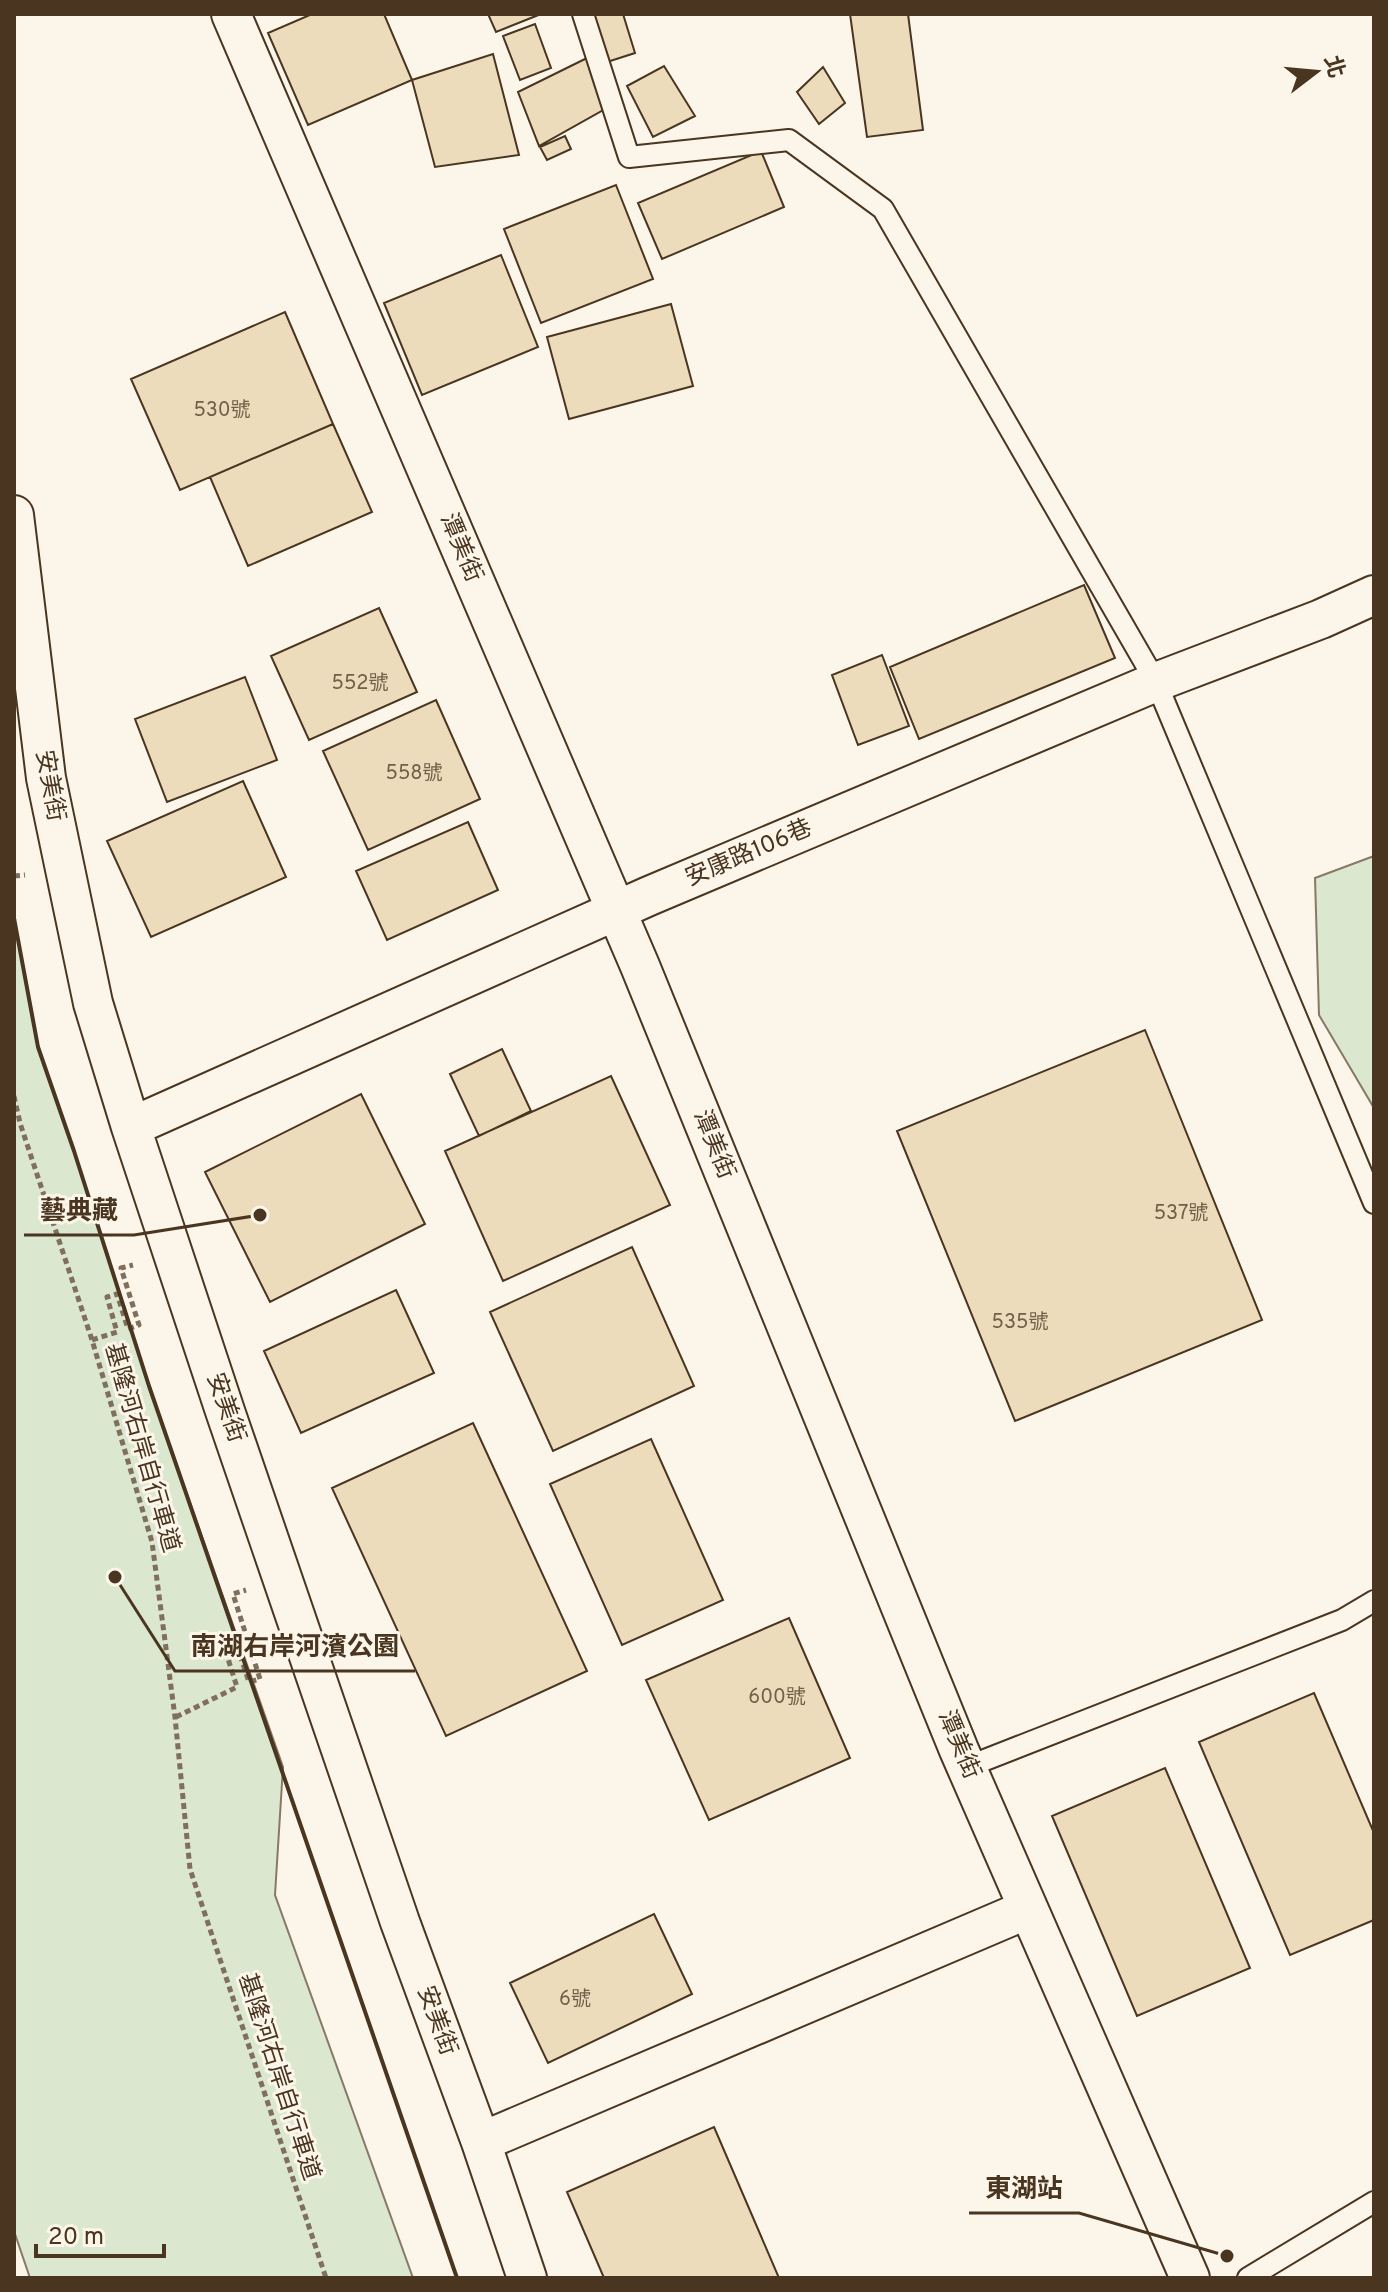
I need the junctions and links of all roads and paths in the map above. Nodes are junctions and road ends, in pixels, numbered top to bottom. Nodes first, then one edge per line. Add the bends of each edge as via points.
1 (231, 14) edge
2 (583, 14) edge
3 (14, 515) edge
4 (1374, 595) edge
5 (1156, 682) junction
6 (615, 911) junction
7 (14, 1096) edge
8 (131, 1127) junction
9 (1374, 1203) edge
10 (134, 1265) dead end
11 (92, 1340) junction
12 (247, 1590) dead end
13 (1374, 1601) edge
14 (175, 1717) junction
15 (967, 1767) junction
16 (1028, 1909) junction
17 (481, 2142) junction
18 (1374, 2202) edge
19 (326, 2278) edge
20 (527, 2278) edge
21 (1190, 2278) edge
22 (1248, 2278) edge

1 - 6 street, 潭美街
2 - 5 lane via 629,157 789,140 883,209
3 - 8 street, 安美街 via 46,778 93,1003
4 - 5 street, 安康路106巷
5 - 6 street, 安康路106巷
5 - 9 lane
6 - 8 street, 安康路106巷
6 - 15 street, 潭美街
7 - 11 path, 基隆河右岸自行車道
8 - 17 street, 安美街 via 400,1922
10 - 11 path via 121,1268 139,1325 128,1329 117,1294 107,1297 117,1332
11 - 14 path, 基隆河右岸自行車道 via 152,1542
12 - 14 path via 233,1594 260,1679 249,1682 240,1655 228,1659 237,1687
13 - 15 lane via 1342,1620
14 - 19 path, 基隆河右岸自行車道 via 190,1869
15 - 16 street, 潭美街
16 - 17 street
16 - 21 street, 潭美街
17 - 20 street, 安美街
18 - 22 lane

